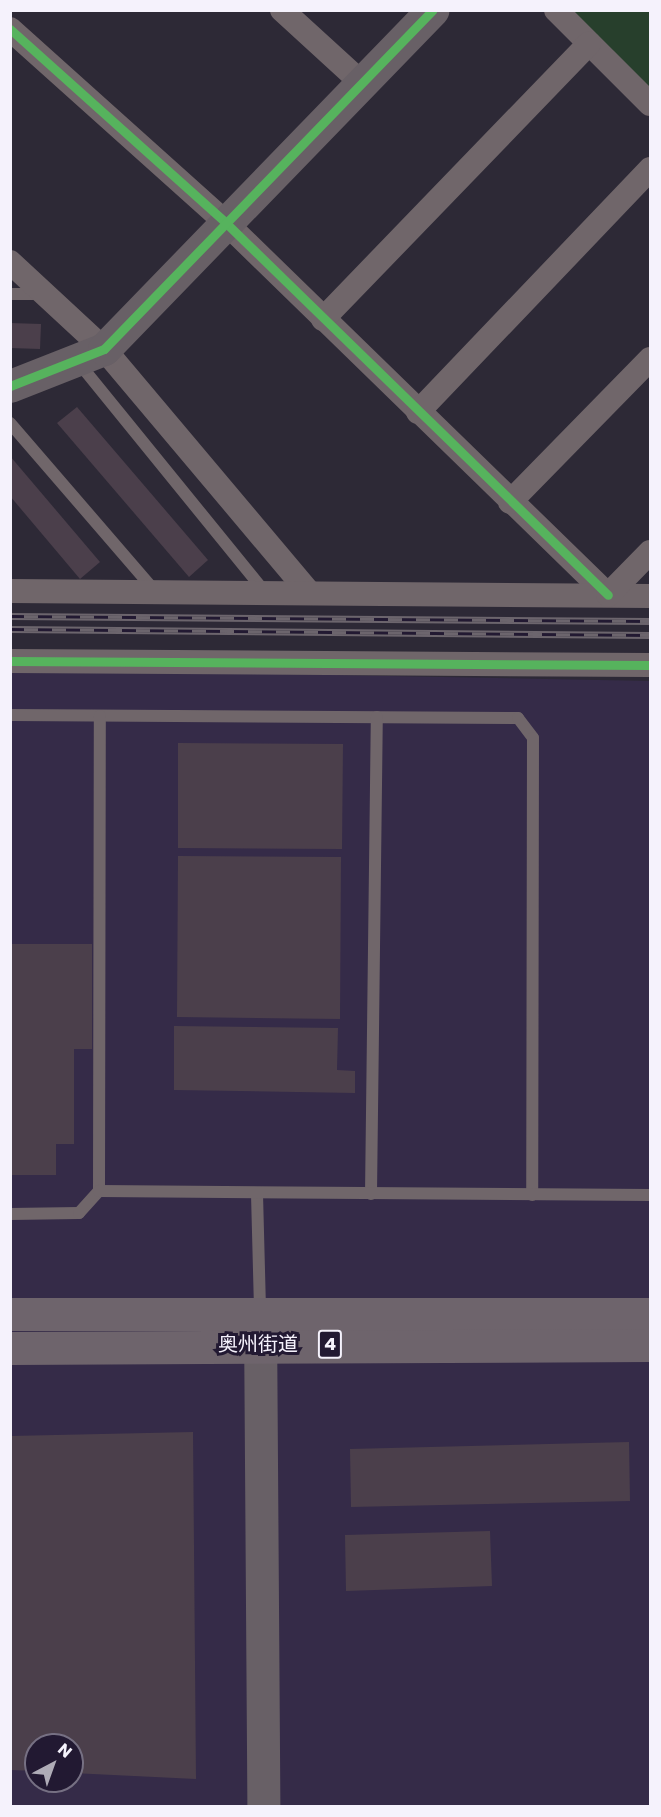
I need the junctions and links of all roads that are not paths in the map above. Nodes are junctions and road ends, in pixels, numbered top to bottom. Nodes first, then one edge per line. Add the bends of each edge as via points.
1 (282, 10) edge
2 (433, 10) edge
3 (556, 10) edge
4 (10, 29) edge
5 (589, 44) junction
6 (362, 83) junction
7 (651, 104) edge
8 (651, 169) edge
9 (226, 223) junction
10 (10, 262) edge
11 (10, 294) edge
12 (46, 294) junction
13 (323, 319) junction
14 (90, 354) junction
15 (651, 359) edge
16 (10, 386) edge
17 (418, 412) junction
18 (10, 423) edge
19 (510, 502) junction
20 (651, 552) edge
21 (12, 587) edge
22 (155, 591) junction
23 (264, 591) junction
24 (308, 591) junction
25 (608, 595) junction
26 (651, 596) edge
27 (10, 661) edge
28 (651, 665) edge
29 (10, 715) edge
30 (100, 716) junction
31 (377, 717) junction
32 (99, 1191) junction
33 (257, 1194) junction
34 (371, 1194) junction
35 (532, 1195) junction
36 (651, 1196) edge
37 (10, 1214) edge
38 (10, 1314) edge
39 (651, 1314) edge
40 (260, 1328) junction
41 (651, 1345) edge
42 (10, 1348) edge
43 (263, 1806) edge

1 - 6 street
2 - 6 street
3 - 5 street
4 - 9 street
5 - 7 street
5 - 13 street
6 - 9 street
8 - 17 street
9 - 13 street
9 - 14 street
10 - 12 street
11 - 12 lane
12 - 14 street
13 - 17 street
14 - 16 street
14 - 23 lane
14 - 24 street
15 - 19 street
17 - 19 street
18 - 22 lane
19 - 25 street
20 - 25 street
21 - 22 street
22 - 23 street
23 - 24 street
24 - 25 street
25 - 26 street
27 - 28 street
29 - 30 lane
30 - 31 lane
30 - 32 lane
31 - 34 lane
31 - 35 lane via 518,718 533,738
32 - 33 lane
32 - 37 lane via 79,1213
33 - 34 lane
33 - 40 lane
34 - 35 lane
35 - 36 lane
38 - 40 highway, 奥州街道 / 4
39 - 40 highway, 奥州街道 / 4
40 - 41 highway, 奥州街道 / 4
40 - 42 highway, 奥州街道 / 4
40 - 43 street

